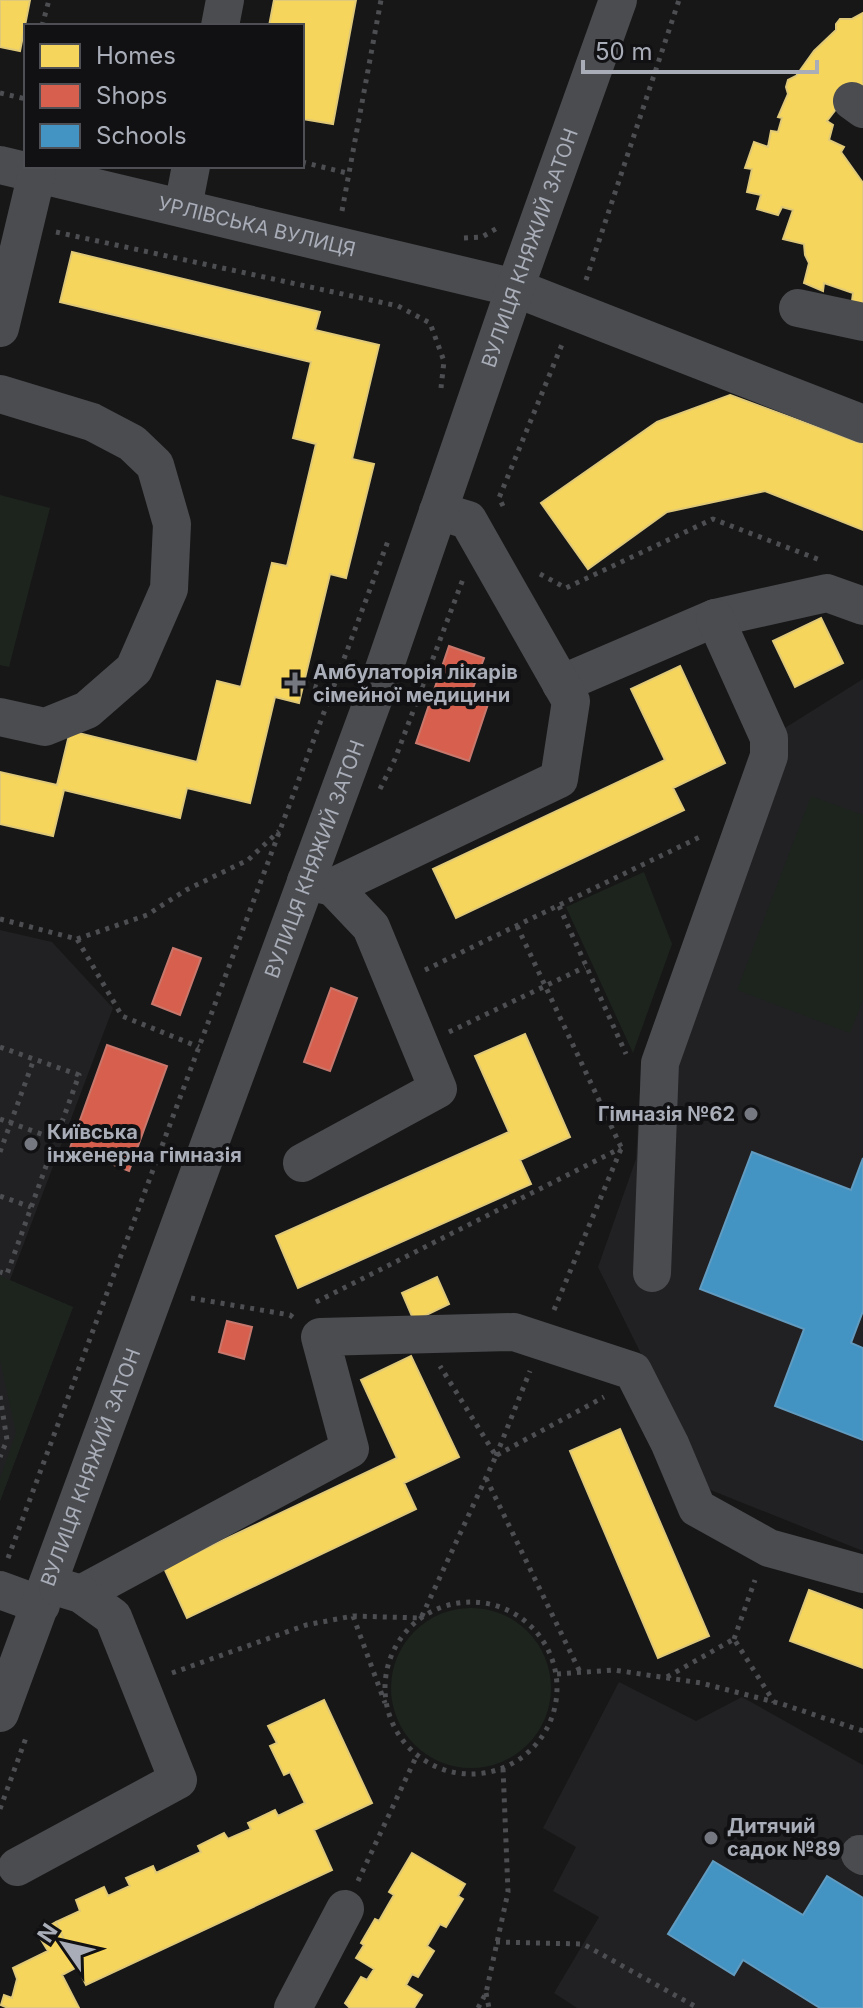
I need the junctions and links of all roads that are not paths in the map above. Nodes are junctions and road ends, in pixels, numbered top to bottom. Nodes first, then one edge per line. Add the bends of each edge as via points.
1 (225, 0) edge
2 (618, 0) edge
3 (220, 24) edge
4 (0, 165) edge
5 (191, 168) edge
6 (37, 173) junction
7 (183, 207) junction
8 (515, 288) junction
9 (798, 308) dead end
10 (863, 322) edge
11 (0, 328) edge
12 (0, 394) edge
13 (863, 424) edge
14 (438, 511) junction
15 (863, 606) edge
16 (715, 618) junction
17 (561, 684) junction
18 (0, 717) edge
19 (320, 884) junction
20 (302, 1163) dead end
21 (652, 1273) dead end
22 (863, 1574) edge
23 (3, 1577) edge
24 (57, 1594) junction
25 (0, 1713) edge
26 (17, 1867) dead end
27 (345, 1909) road end
28 (293, 2008) edge

1 - 3 street
2 - 8 street, ВУЛИЦЯ КНЯЖИЙ ЗАТОН
4 - 6 street, УРЛІВСЬКА ВУЛИЦЯ
5 - 7 street
6 - 7 street, УРЛІВСЬКА ВУЛИЦЯ
6 - 11 street
7 - 8 street, УРЛІВСЬКА ВУЛИЦЯ
8 - 13 street, УРЛІВСЬКА ВУЛИЦЯ
8 - 14 street, ВУЛИЦЯ КНЯЖИЙ ЗАТОН
9 - 10 street
12 - 18 street via 92,422 132,443 155,465 172,524 169,589 134,669 87,710 45,727
14 - 17 street via 468,520
14 - 19 street, ВУЛИЦЯ КНЯЖИЙ ЗАТОН via 376,692
15 - 16 street via 827,593
16 - 17 street
16 - 21 street via 769,738 769,756 660,1063
17 - 19 street via 571,701 559,779
19 - 20 street via 371,927 438,1089
19 - 24 street, ВУЛИЦЯ КНЯЖИЙ ЗАТОН
22 - 24 street via 769,1548 697,1508 633,1371 514,1332 421,1335 305,1326 350,1449
23 - 24 street
24 - 25 street, ВУЛИЦЯ КНЯЖИЙ ЗАТОН
24 - 26 street via 113,1617 178,1780
27 - 28 street

